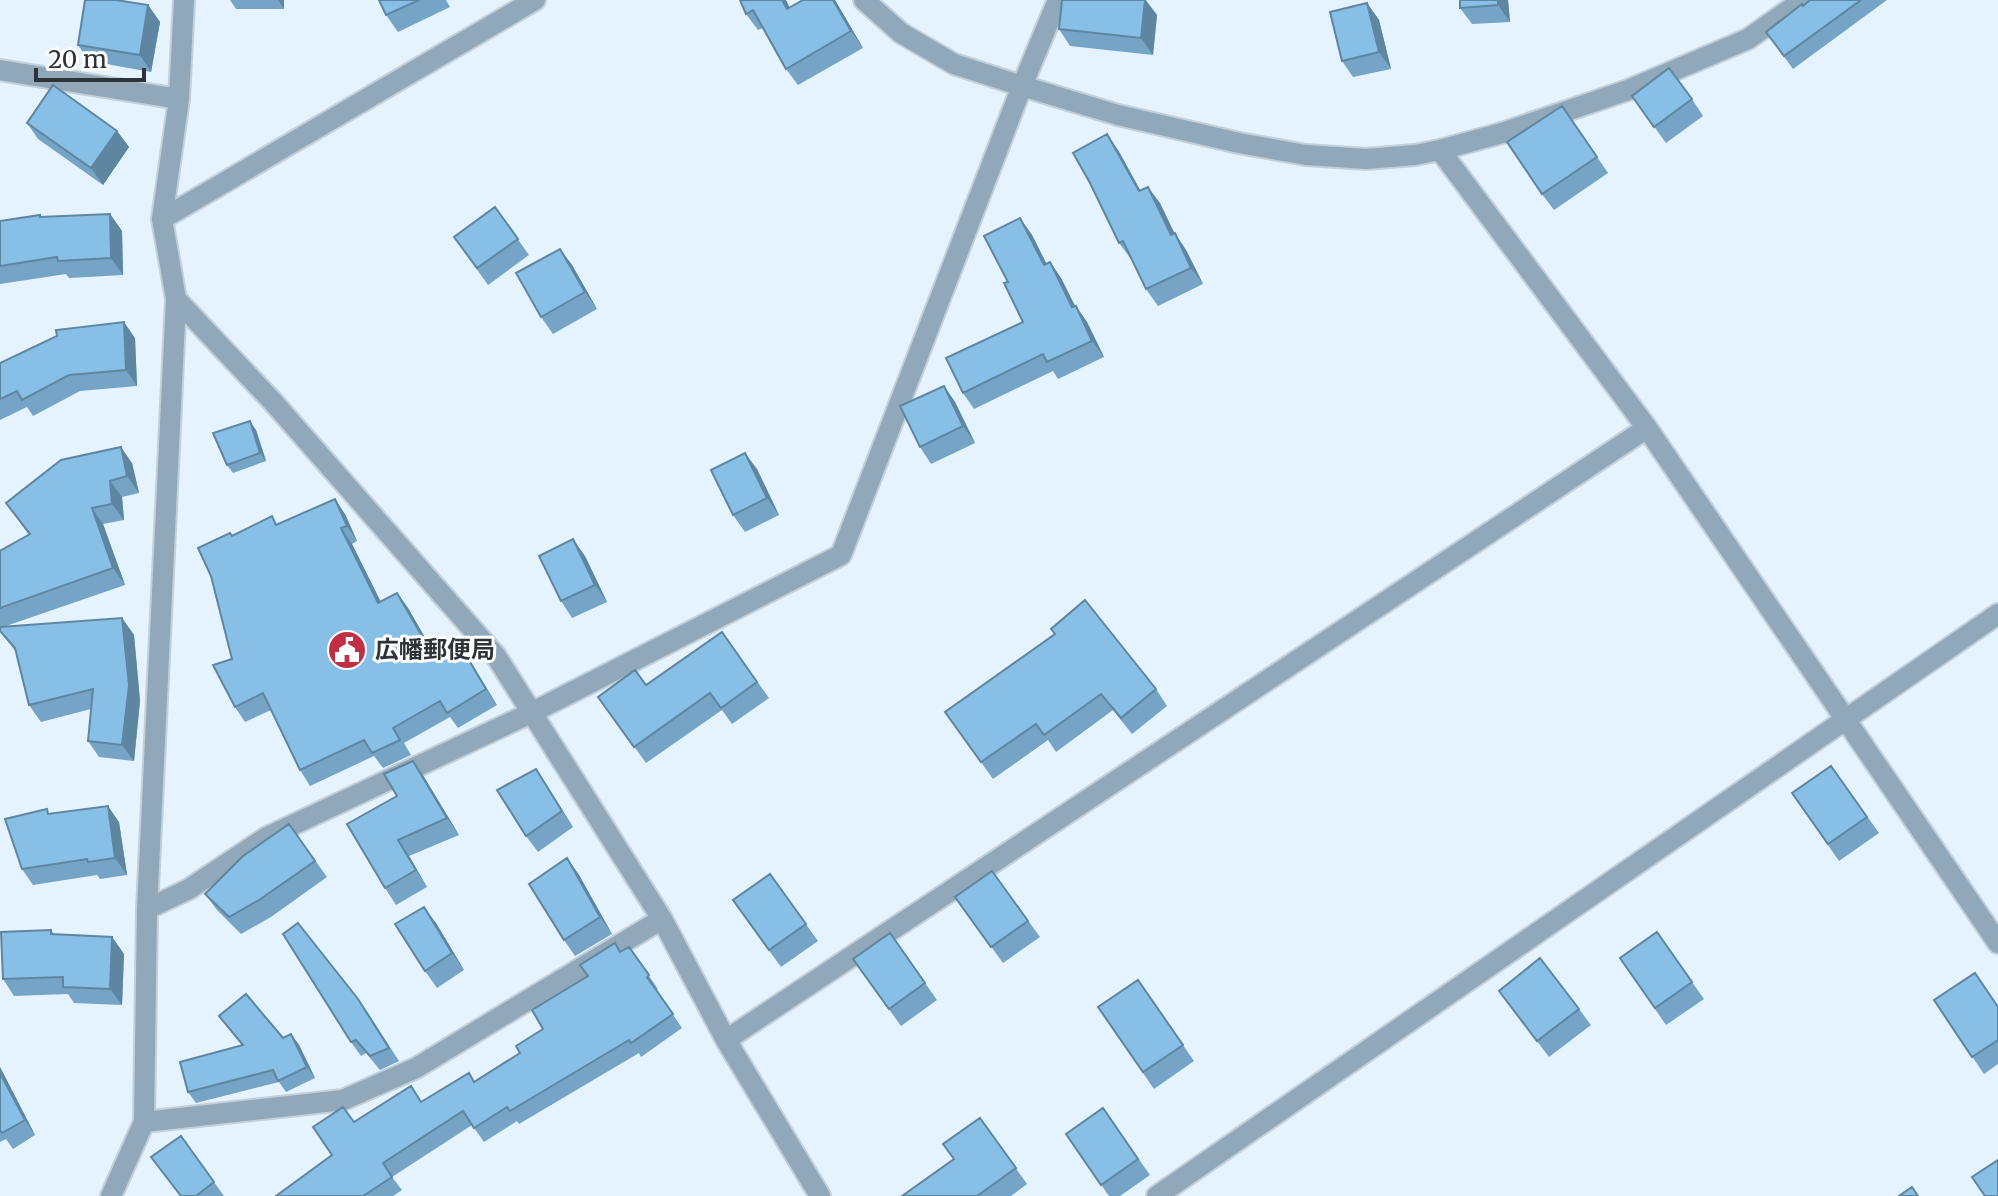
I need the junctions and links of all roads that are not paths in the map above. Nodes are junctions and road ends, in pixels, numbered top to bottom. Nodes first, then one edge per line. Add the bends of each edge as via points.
1 (184, 0) edge
2 (535, 0) edge
3 (864, 0) edge
4 (1058, 0) edge
5 (1803, 0) edge
6 (0, 70) edge
7 (1022, 86) junction
8 (179, 99) junction
9 (1440, 150) junction
10 (162, 219) junction
11 (176, 299) junction
12 (1647, 428) junction
13 (1998, 614) edge
14 (531, 713) junction
15 (1846, 720) junction
16 (147, 909) junction
17 (662, 919) junction
18 (1998, 943) edge
19 (726, 1040) junction
20 (144, 1122) junction
21 (111, 1196) edge
22 (820, 1196) edge
23 (1157, 1196) edge

1 - 8 street
2 - 10 street
3 - 7 street via 901,33 954,64
4 - 7 street
5 - 9 street via 1748,39 1680,69
6 - 8 street
7 - 9 street via 1118,115 1306,155 1366,159
7 - 14 street via 841,555
8 - 10 street
9 - 12 street
10 - 11 street
11 - 14 street via 496,656
11 - 16 street
12 - 15 street
12 - 19 street
13 - 15 street
14 - 16 street via 267,837 189,889
14 - 17 street
15 - 18 street
15 - 23 street
16 - 20 street
17 - 19 street
17 - 20 street via 416,1068 343,1100
19 - 22 street
20 - 21 street

